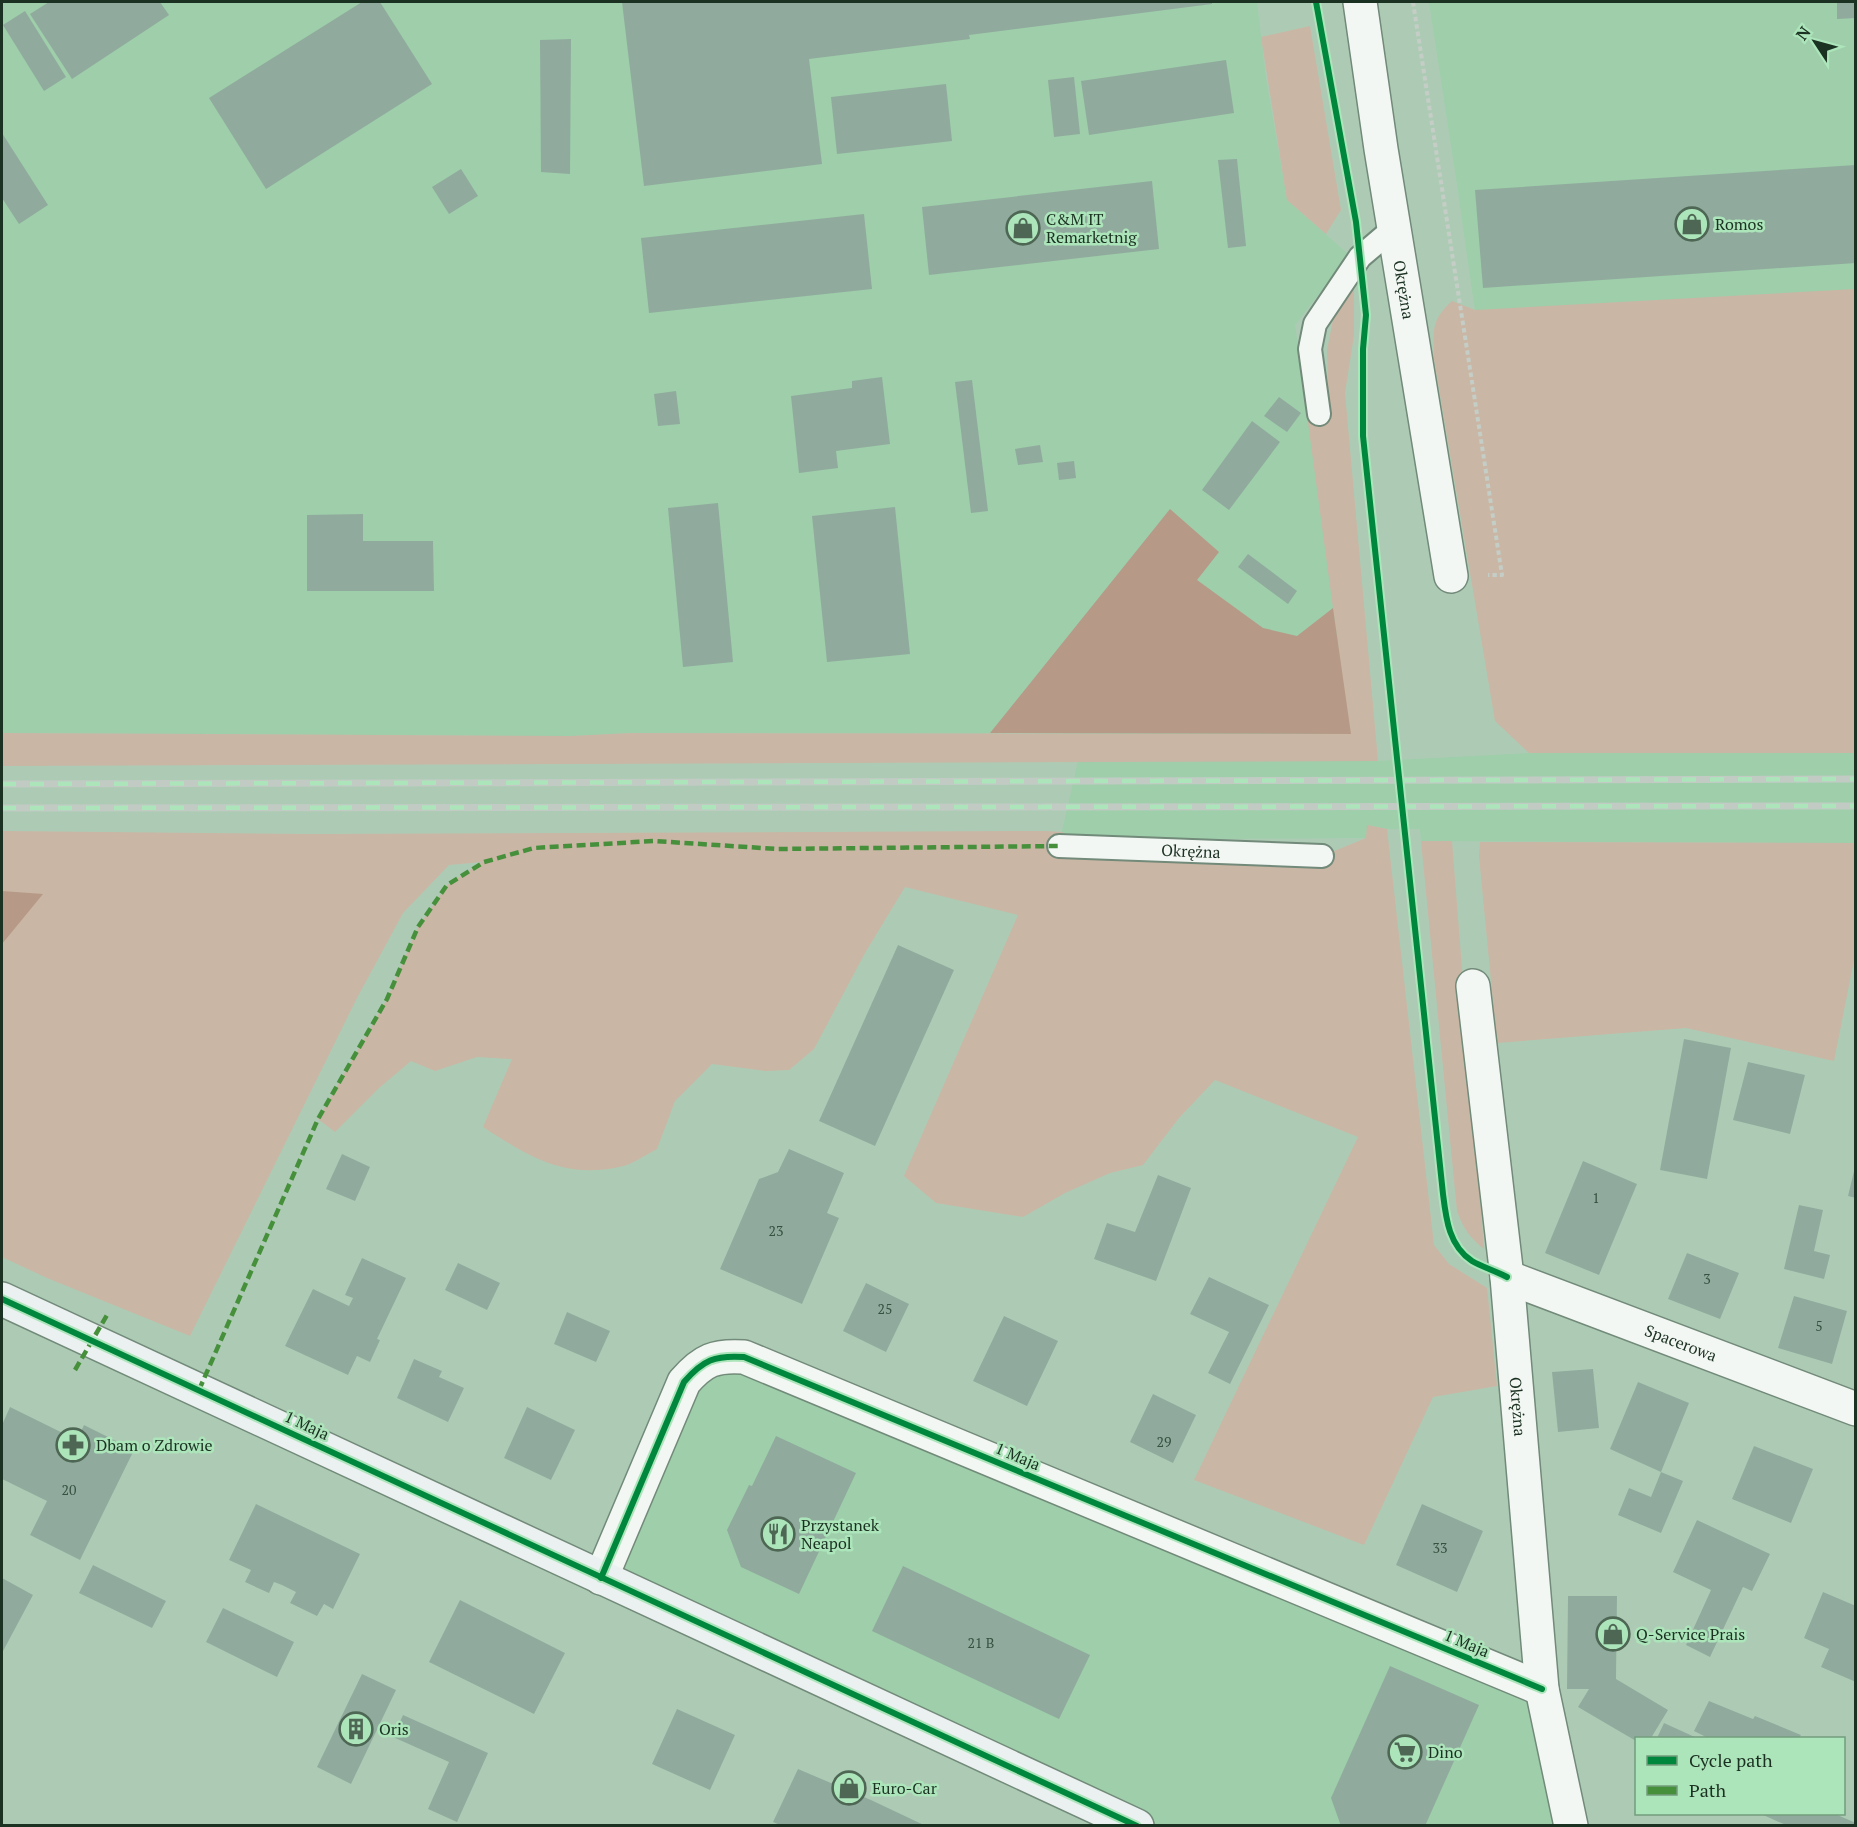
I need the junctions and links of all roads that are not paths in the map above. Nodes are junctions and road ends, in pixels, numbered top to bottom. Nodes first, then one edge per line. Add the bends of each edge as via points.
1 (1360, 2) edge
2 (1394, 228) junction
3 (1319, 414) dead end
4 (1451, 576) road end
5 (1059, 846) dead end
6 (1323, 856) dead end
7 (1473, 986) dead end
8 (1507, 1276) junction
9 (2, 1299) edge
10 (1856, 1409) edge
11 (601, 1578) junction
12 (1542, 1689) junction
13 (1137, 1826) edge
14 (1571, 1826) edge

1 - 2 street, Okrężna
2 - 3 lane via 1360,257 1315,324 1310,349
2 - 4 street, Okrężna
5 - 6 lane, Okrężna
7 - 8 street, Okrężna
8 - 10 street, Spacerowa
8 - 12 street, Okrężna
9 - 11 street, 1 Maja
11 - 12 street, 1 Maja via 684,1382 710,1359 744,1357
11 - 13 street, 1 Maja
12 - 14 street, Okrężna

